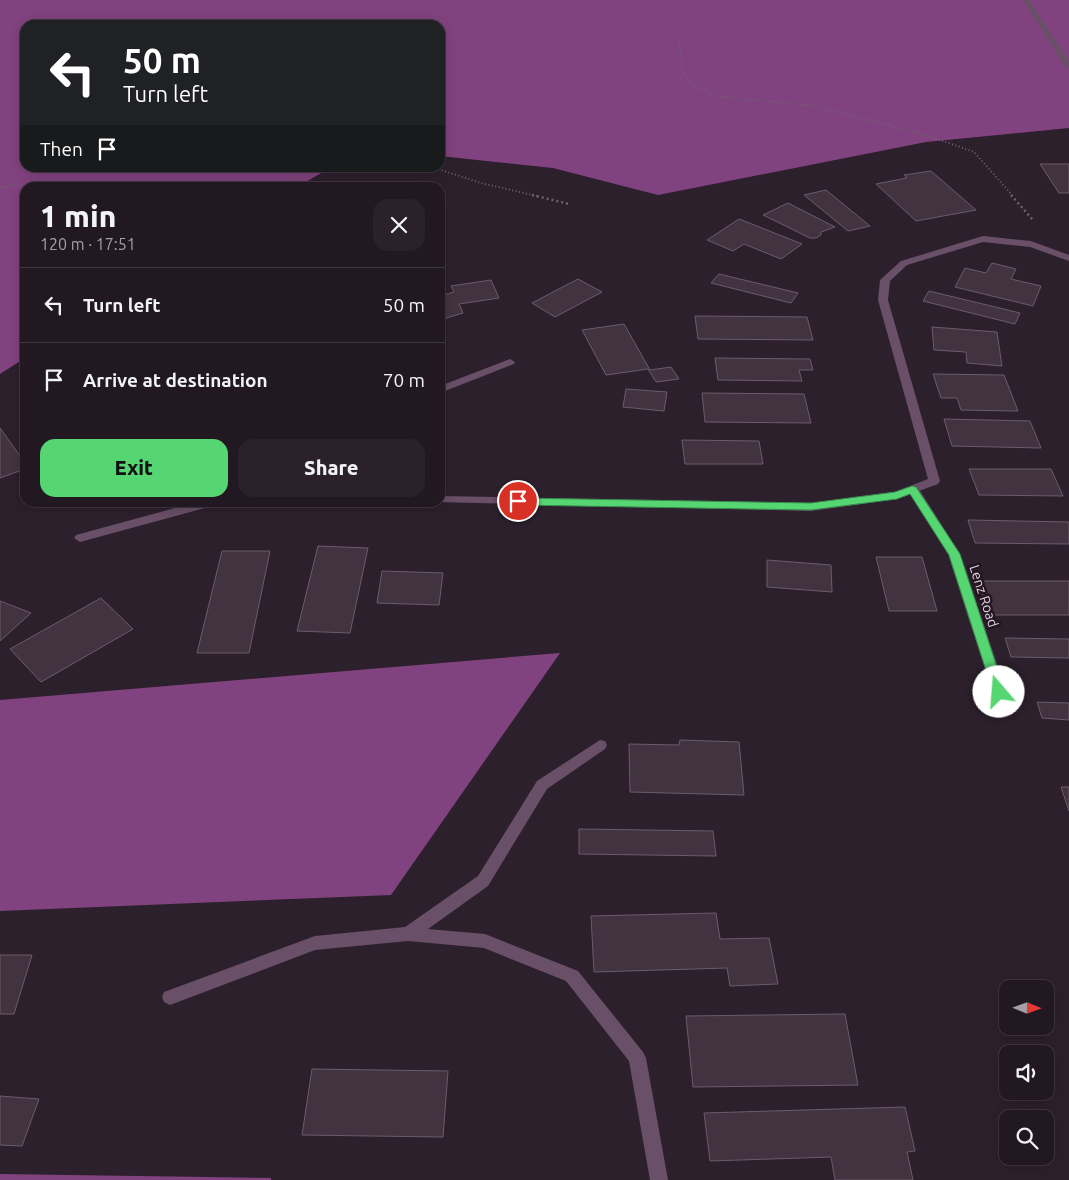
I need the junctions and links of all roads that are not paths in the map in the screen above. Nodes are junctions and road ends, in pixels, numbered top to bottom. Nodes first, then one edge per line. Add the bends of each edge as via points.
1 (1026, 0) edge
2 (1069, 68) edge
3 (1069, 258) edge
4 (510, 362) dead end
5 (445, 388) edge
6 (912, 489) junction
7 (445, 500) edge
8 (194, 507) edge
9 (80, 538) dead end
10 (999, 692) dead end
11 (600, 744) dead end
12 (408, 934) junction
13 (170, 996) dead end
14 (659, 1180) edge

1 - 2 street
3 - 6 street via 1031,244 984,238 904,263 885,280 883,300 934,481
4 - 5 street
6 - 7 street via 897,496 811,507
6 - 10 street, Lenz Road via 954,554
8 - 9 street
11 - 12 street via 542,785 483,881
12 - 13 street via 315,943
12 - 14 street via 485,941 572,976 637,1058

